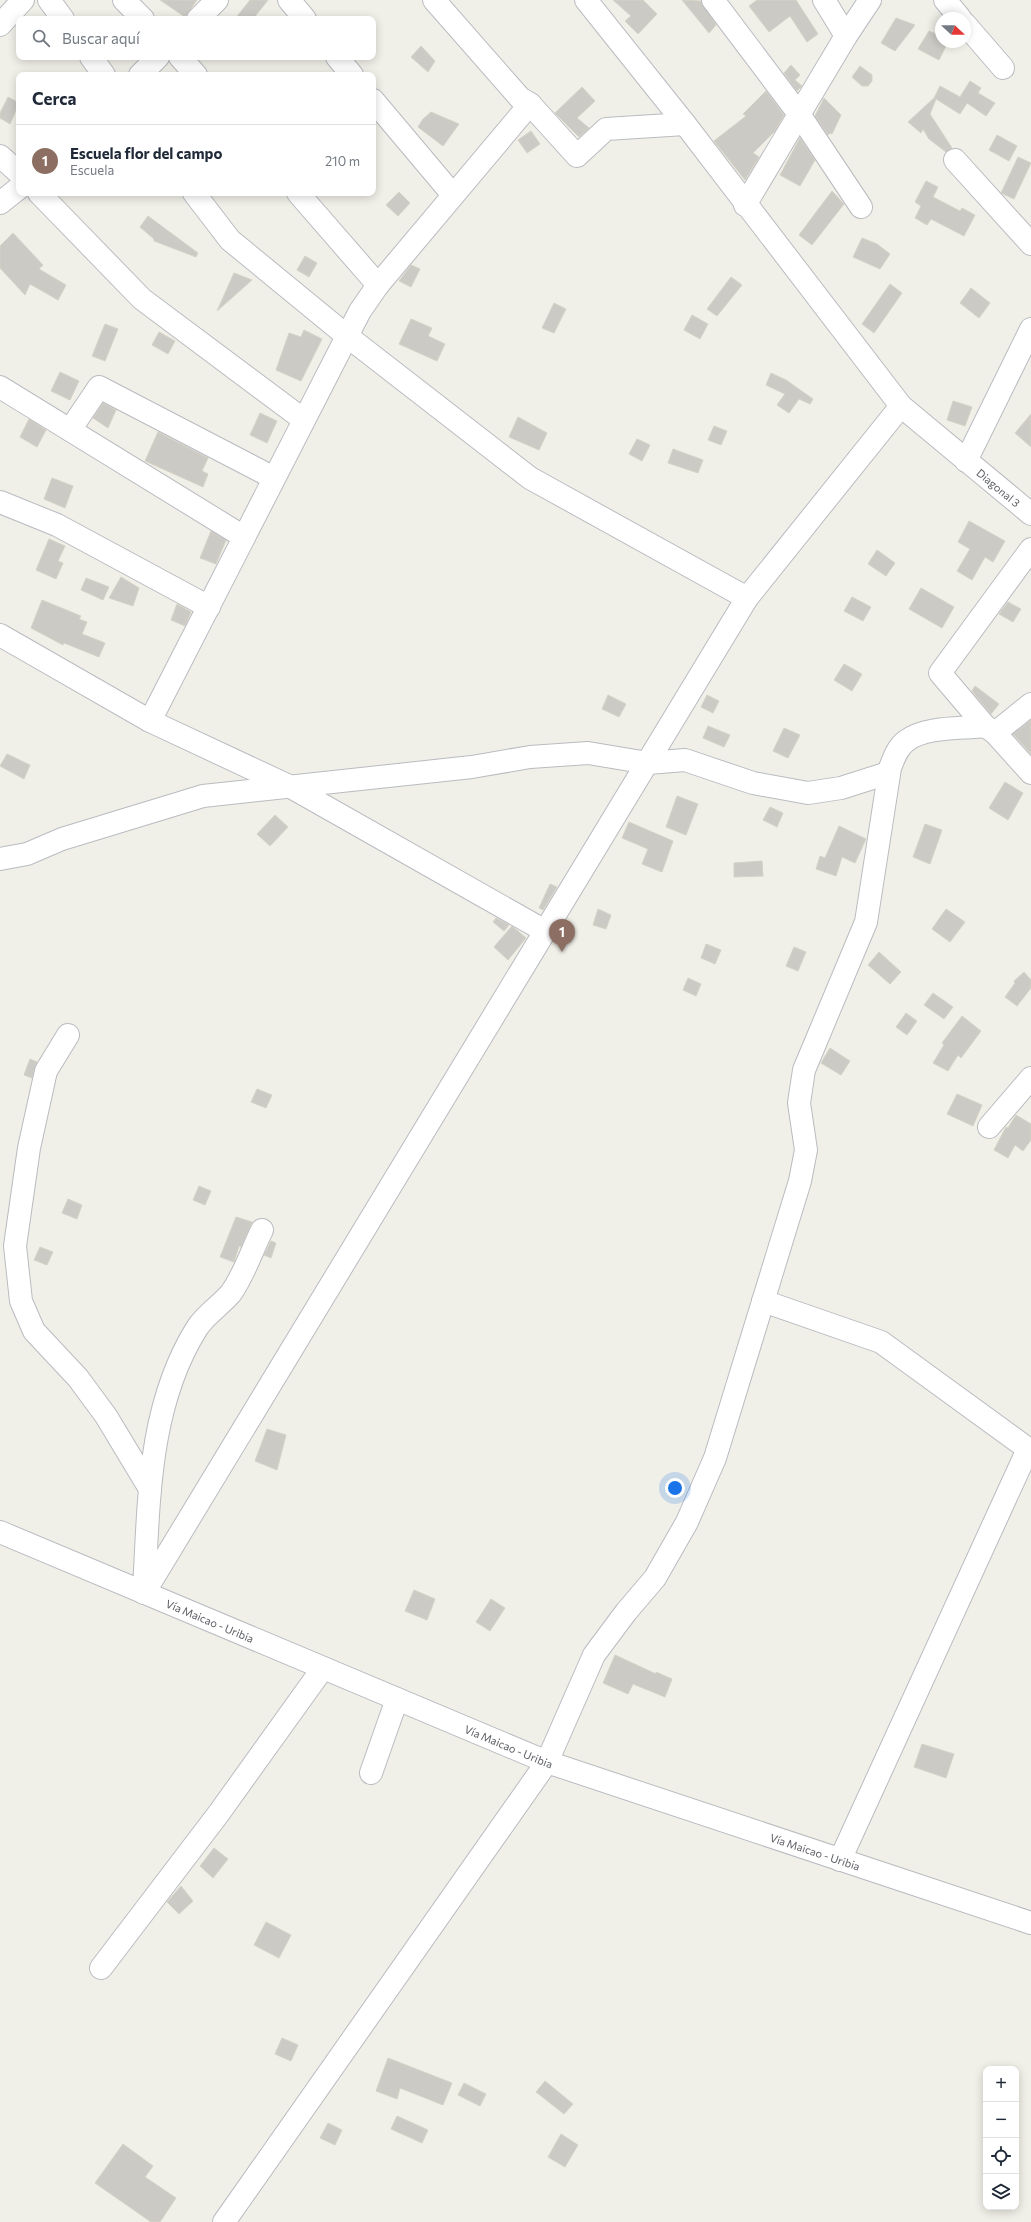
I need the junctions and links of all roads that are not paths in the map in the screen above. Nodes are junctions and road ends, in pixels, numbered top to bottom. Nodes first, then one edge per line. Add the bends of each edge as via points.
1 (23, 0) edge
2 (49, 0) edge
3 (124, 0) edge
4 (217, 0) edge
5 (289, 0) edge
6 (434, 0) edge
7 (586, 0) edge
8 (713, 0) edge
9 (824, 0) edge
10 (870, 0) edge
11 (944, 0) edge
12 (955, 12) edge
13 (61, 16) edge
14 (140, 16) edge
15 (201, 16) edge
16 (302, 16) edge
17 (0, 25) edge
18 (971, 31) edge
19 (846, 36) junction
20 (93, 60) edge
21 (155, 60) edge
22 (183, 60) edge
23 (340, 60) edge
24 (1004, 68) dead end
25 (102, 72) edge
26 (143, 72) edge
27 (193, 72) edge
28 (350, 72) edge
29 (376, 104) edge
30 (530, 104) junction
31 (799, 114) junction
32 (685, 124) junction
33 (0, 156) edge
34 (955, 160) dead end
35 (16, 170) edge
36 (16, 191) edge
37 (453, 195) junction
38 (42, 196) edge
39 (196, 196) edge
40 (301, 196) edge
41 (0, 204) edge
42 (745, 205) junction
43 (861, 207) dead end
44 (1031, 244) edge
45 (378, 286) junction
46 (1031, 329) edge
47 (347, 336) junction
48 (0, 387) edge
49 (901, 406) junction
50 (304, 420) junction
51 (70, 430) junction
52 (966, 461) junction
53 (274, 478) junction
54 (0, 502) edge
55 (1031, 514) edge
56 (244, 537) junction
57 (1031, 549) edge
58 (747, 598) junction
59 (209, 607) junction
60 (0, 635) edge
61 (1031, 704) edge
62 (150, 721) junction
63 (990, 730) junction
64 (648, 763) junction
65 (888, 773) junction
66 (1031, 773) edge
67 (289, 786) junction
68 (0, 858) edge
69 (546, 931) junction
70 (68, 1036) dead end
71 (1031, 1078) edge
72 (989, 1127) dead end
73 (262, 1230) dead end
74 (764, 1301) junction
75 (1029, 1450) edge
76 (150, 1489) junction
77 (0, 1532) edge
78 (144, 1593) junction
79 (323, 1668) junction
80 (397, 1699) junction
81 (547, 1762) junction
82 (371, 1773) dead end
83 (840, 1860) junction
84 (1031, 1923) edge
85 (101, 1968) dead end
86 (224, 2222) edge

1 - 17 street
2 - 13 street
3 - 14 street
4 - 15 street
5 - 16 street
6 - 30 street via 520,98
7 - 32 street, Diagonal 3
8 - 31 street
9 - 19 street
10 - 19 street
11 - 12 street
18 - 24 street
19 - 31 street
20 - 25 street
21 - 26 street
22 - 27 street
23 - 28 street
29 - 37 street
30 - 32 street via 577,156 606,129
30 - 37 street
31 - 42 street
31 - 43 street
32 - 42 street, Diagonal 3
33 - 35 street
34 - 44 street
36 - 41 street
37 - 45 street
38 - 50 street via 142,299
39 - 47 street via 230,240
40 - 45 street
42 - 49 street, Diagonal 3
45 - 47 street via 360,311
46 - 52 street
47 - 50 street
47 - 58 street via 530,478
48 - 51 street
49 - 52 street, Diagonal 3
49 - 58 street
50 - 53 street
51 - 53 street via 100,387
51 - 56 street
52 - 55 street, Diagonal 3
53 - 56 street
54 - 59 street via 57,525
56 - 59 street
57 - 63 street via 940,673
58 - 64 street
59 - 62 street
60 - 62 street
61 - 63 street
62 - 67 street
63 - 65 street via 928,732 906,741 896,752
63 - 66 street
64 - 65 street via 685,760 753,783 808,793 841,788
64 - 67 street via 588,753 530,757 472,767
64 - 69 street
65 - 74 street via 866,922 804,1070 800,1103 806,1150 800,1181
67 - 68 street via 203,796 62,839 27,854
67 - 69 street
69 - 78 street
70 - 76 street via 46,1071 29,1148 15,1246 21,1301 34,1331 78,1378 106,1416
71 - 72 street
73 - 76 street via 231,1292 198,1327 177,1367 158,1429
74 - 75 street via 881,1342
74 - 81 street via 715,1458 687,1522 655,1578 594,1655
75 - 83 street
76 - 78 street
77 - 78 street, Vía Maicao - Uribia
78 - 79 street, Vía Maicao - Uribia
79 - 80 street, Vía Maicao - Uribia
79 - 85 street via 219,1813
80 - 81 street, Vía Maicao - Uribia
80 - 82 street
81 - 83 street, Vía Maicao - Uribia
81 - 86 street
83 - 84 street, Vía Maicao - Uribia

